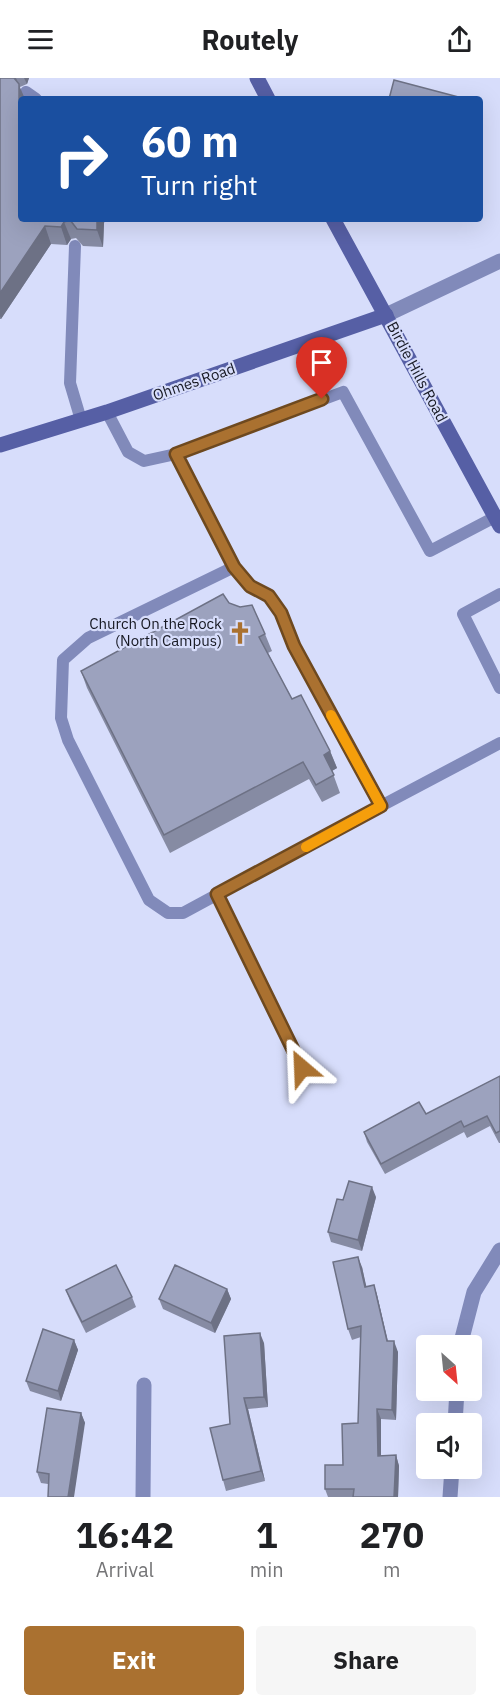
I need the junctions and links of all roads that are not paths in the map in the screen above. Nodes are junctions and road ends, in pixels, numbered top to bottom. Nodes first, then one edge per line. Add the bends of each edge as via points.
1 (257, 78) edge
2 (266, 96) edge
3 (335, 222) edge
4 (75, 246) edge
5 (500, 261) edge
6 (386, 315) junction
7 (107, 412) junction
8 (81, 420) junction
9 (0, 445) edge
10 (176, 454) junction
11 (498, 522) edge
12 (234, 567) junction
13 (500, 594) edge
14 (500, 688) edge
15 (500, 743) edge
16 (381, 806) junction
17 (217, 894) junction
18 (302, 1068) dead end
19 (500, 1250) edge
20 (463, 1335) edge
21 (144, 1385) dead end
22 (451, 1479) edge
23 (143, 1497) edge
24 (450, 1497) edge

1 - 2 main road
3 - 6 main road, Birdie Hills Road
4 - 8 lane via 70,383
5 - 6 street
6 - 7 main road, Ohmes Road
6 - 11 main road, Birdie Hills Road
7 - 8 main road, Ohmes Road
7 - 10 lane via 128,452 144,461
8 - 9 main road, Ohmes Road
10 - 11 lane via 343,392 430,551
10 - 12 lane
12 - 16 lane via 250,586 269,596 281,613 294,646
12 - 17 lane via 88,638 63,660 60,685 61,718 68,740 149,900 168,913 183,913
13 - 14 lane via 462,614
15 - 16 lane
16 - 17 lane
17 - 18 lane
19 - 20 street via 474,1292
21 - 23 street
22 - 24 street

